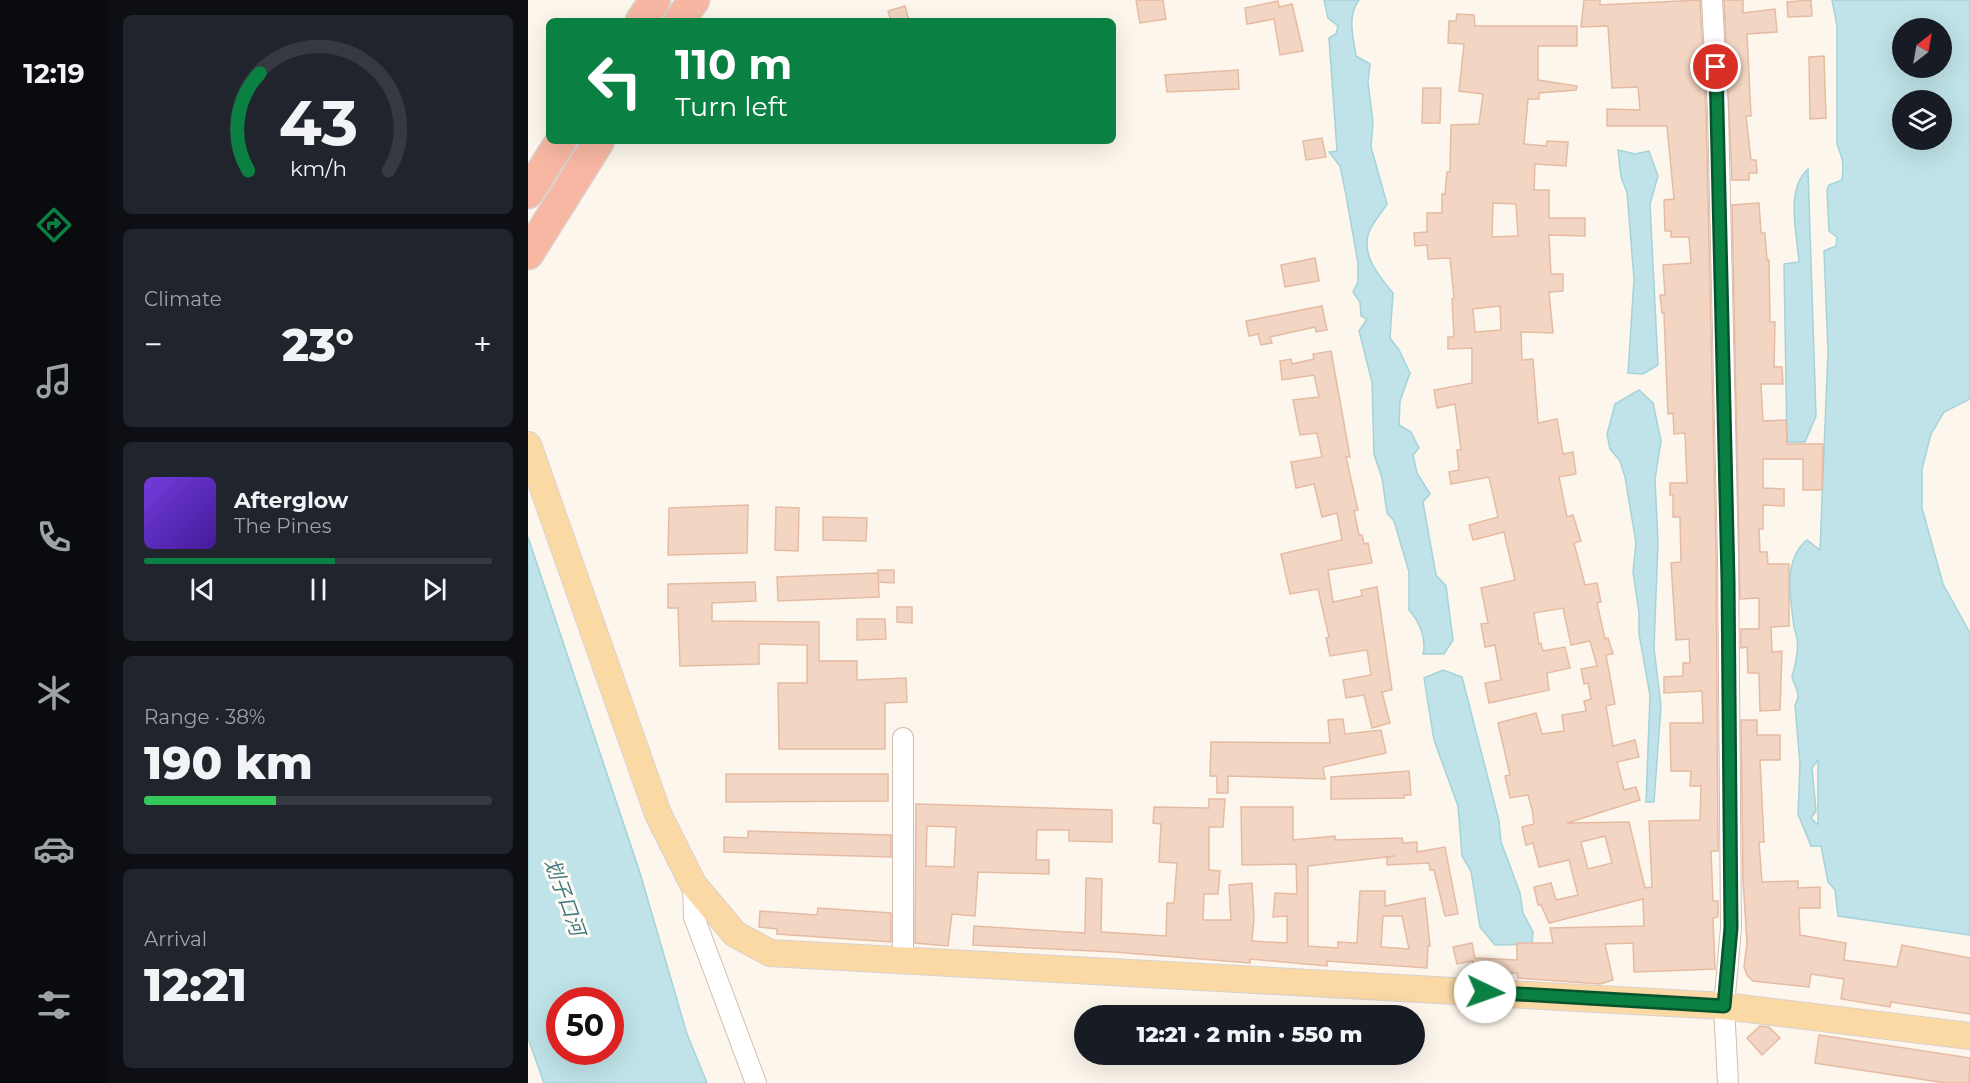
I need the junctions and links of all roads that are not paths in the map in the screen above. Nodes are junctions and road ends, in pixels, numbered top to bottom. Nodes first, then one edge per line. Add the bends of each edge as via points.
1 (655, 0) edge
2 (694, 0) edge
3 (1712, 0) edge
4 (643, 18) edge
5 (681, 18) edge
6 (559, 144) edge
7 (597, 144) edge
8 (528, 193) edge
9 (528, 254) edge
10 (528, 445) edge
11 (903, 738) dead end
12 (693, 884) junction
13 (903, 960) junction
14 (1724, 1006) junction
15 (1970, 1036) edge
16 (756, 1083) edge
17 (1728, 1083) edge

1 - 4 highway
2 - 5 highway
3 - 14 street via 1728,581 1731,928
6 - 8 highway
7 - 9 highway
10 - 12 main road via 658,814
11 - 13 street
12 - 13 main road via 735,934 770,952
12 - 16 street via 694,917
13 - 14 main road
14 - 15 main road
14 - 17 street

